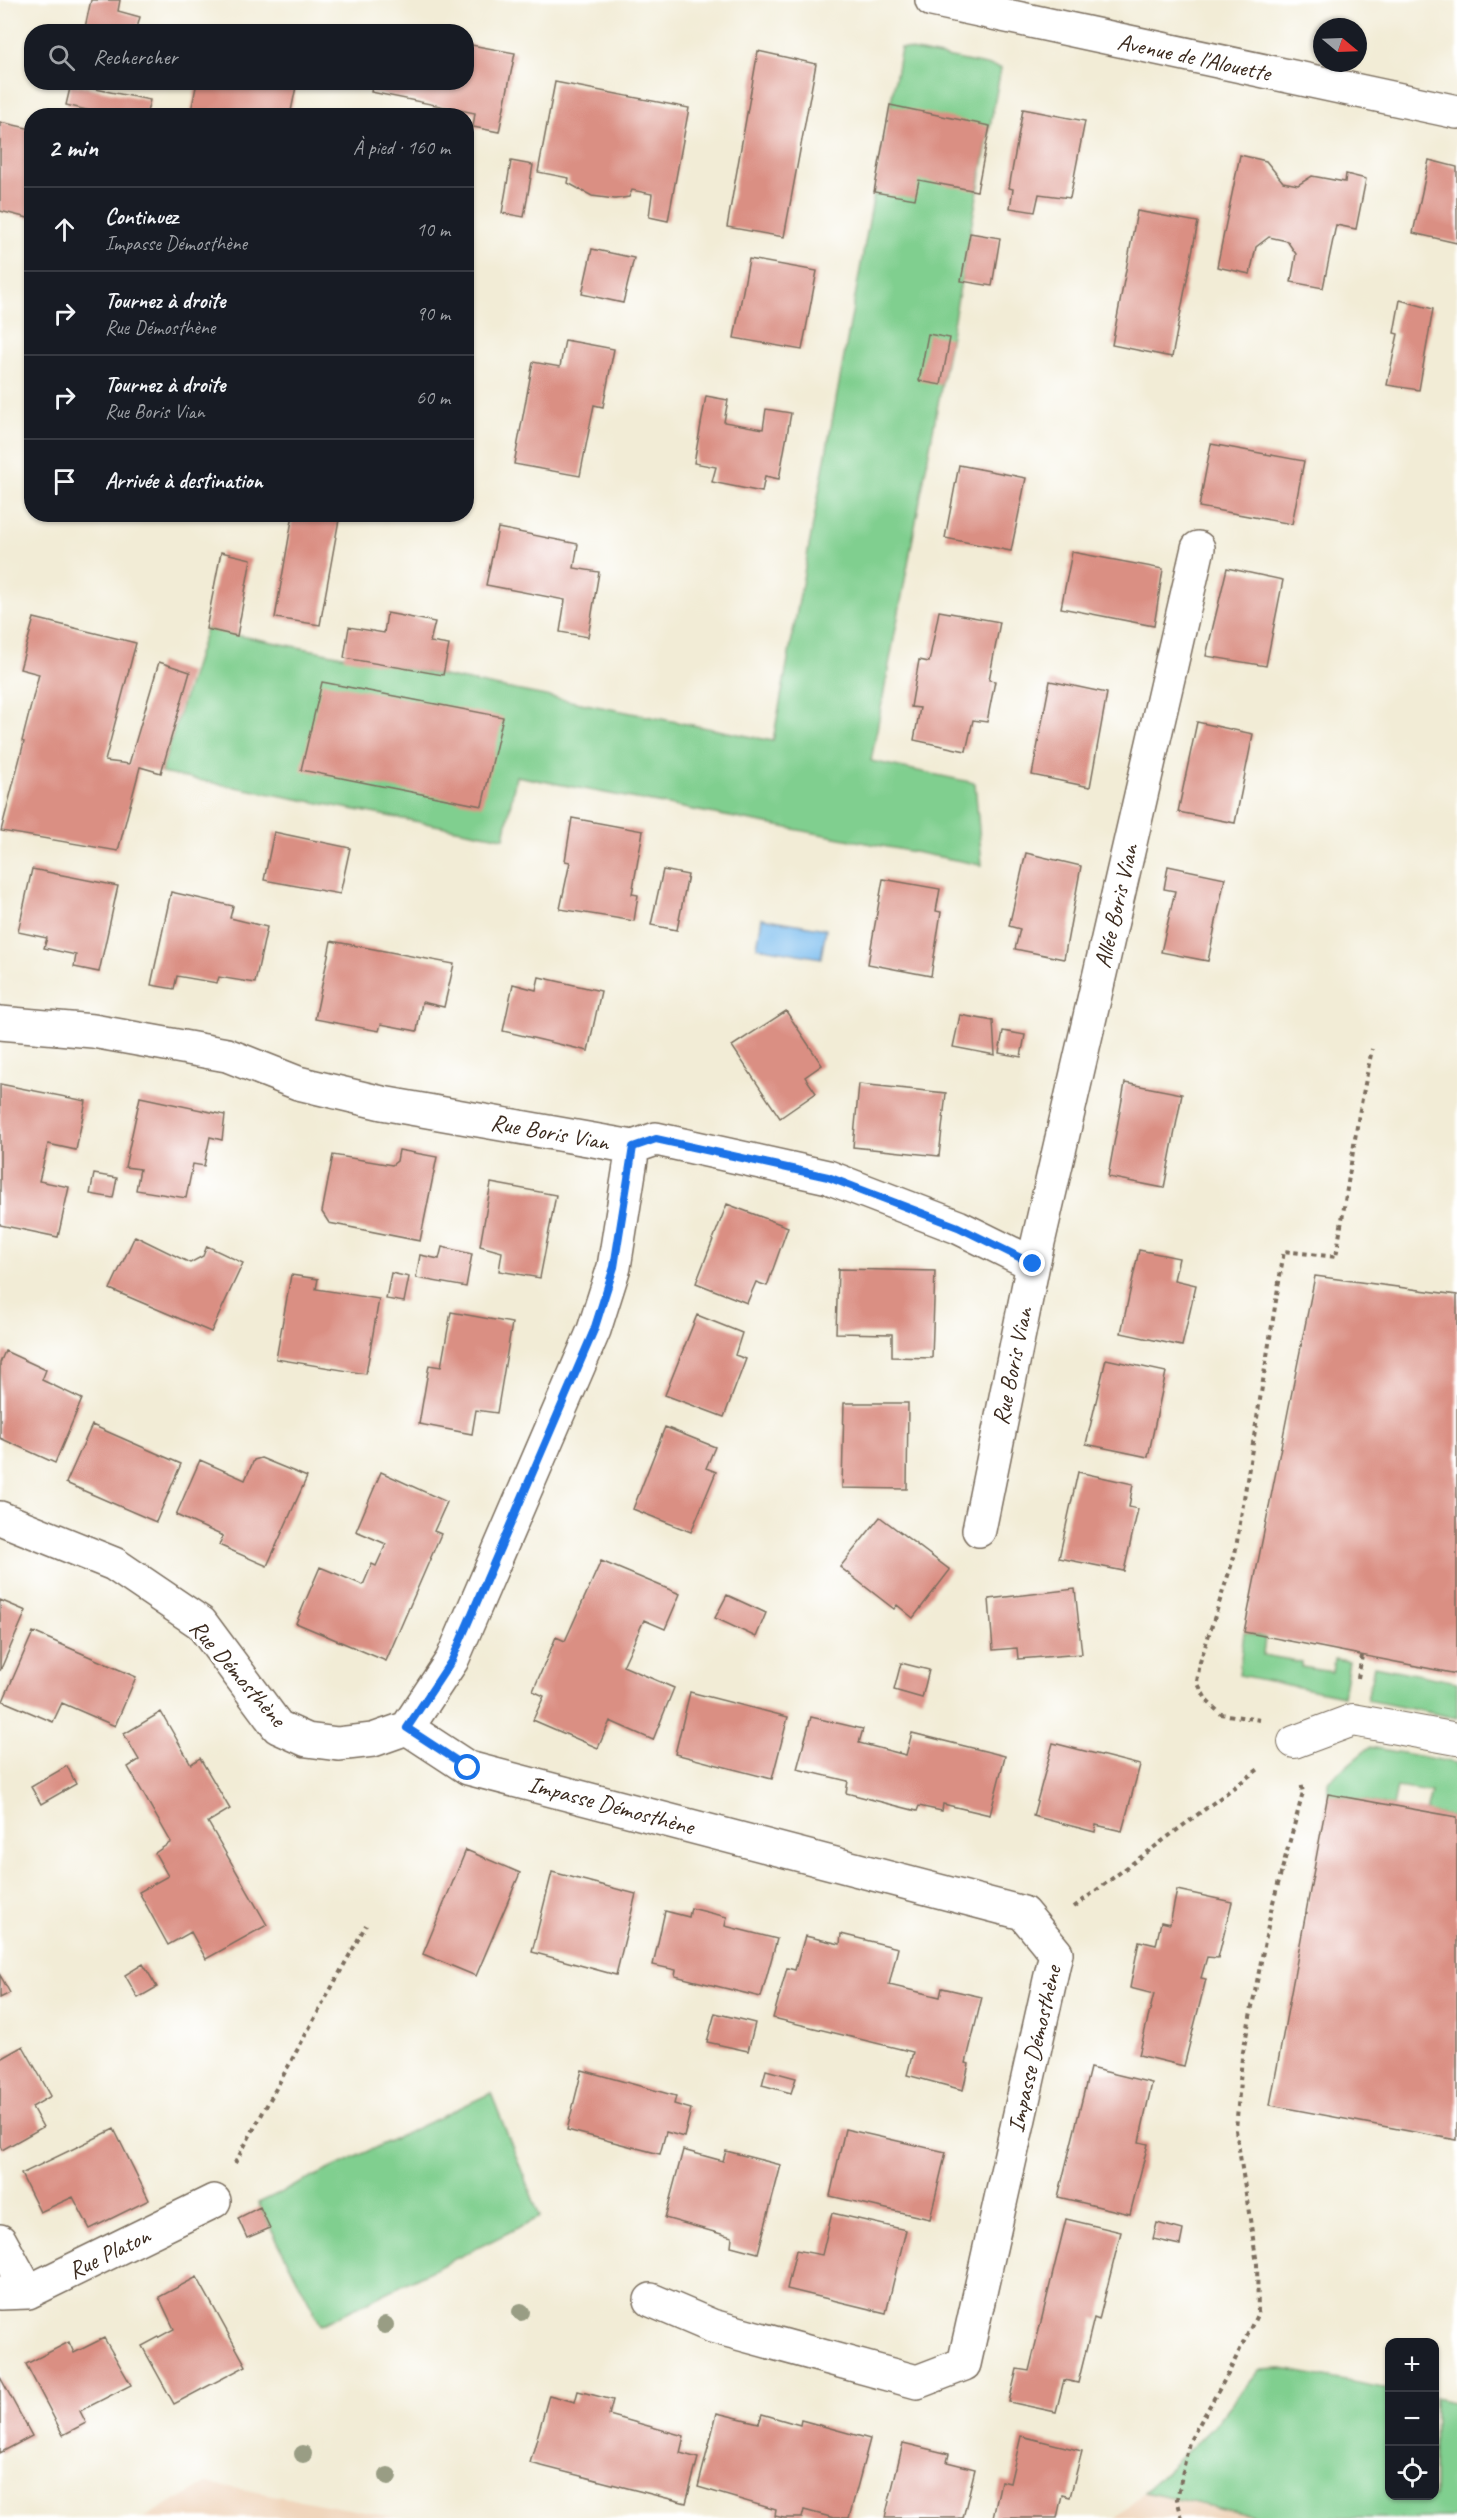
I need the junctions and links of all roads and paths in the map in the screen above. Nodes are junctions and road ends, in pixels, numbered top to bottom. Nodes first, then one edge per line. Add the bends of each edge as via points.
1 (932, 0) edge
2 (1457, 112) edge
3 (1198, 548) dead end
4 (0, 1023) edge
5 (1371, 1048) dead end
6 (633, 1147) junction
7 (1033, 1264) junction
8 (0, 1518) edge
9 (979, 1530) dead end
10 (407, 1728) junction
11 (1457, 1739) edge
12 (1294, 1742) junction
13 (366, 1925) dead end
14 (1039, 1933) junction
15 (214, 2200) joint
16 (0, 2241) edge
17 (14, 2293) edge
18 (651, 2300) dead end
19 (1182, 2518) edge

1 - 2 street, Avenue de l'Alouette
3 - 7 street, Allée Boris Vian
4 - 6 street, Rue Boris Vian via 93,1030 227,1055 298,1083 372,1101
5 - 12 path via 1336,1257 1284,1251 1235,1554 1197,1682 1206,1701 1221,1713 1277,1723
6 - 7 street, Rue Boris Vian via 656,1139 828,1177 958,1227
6 - 10 street via 614,1267 594,1330 452,1660
7 - 9 street, Rue Boris Vian
8 - 10 street, Rue Démosthène via 114,1564 201,1623 278,1727 307,1740 338,1744 373,1740
10 - 14 street, Impasse Démosthène via 468,1768 1023,1913
11 - 12 street via 1353,1720
12 - 14 path
12 - 19 path via 1303,1792 1272,1906 1251,2011 1242,2057 1236,2130 1257,2264 1258,2313 1189,2442 1177,2499
13 - 15 path
14 - 18 street, Impasse Démosthène via 1056,1953 964,2364 917,2382 712,2326
15 - 17 street, Rue Platon
16 - 17 street

